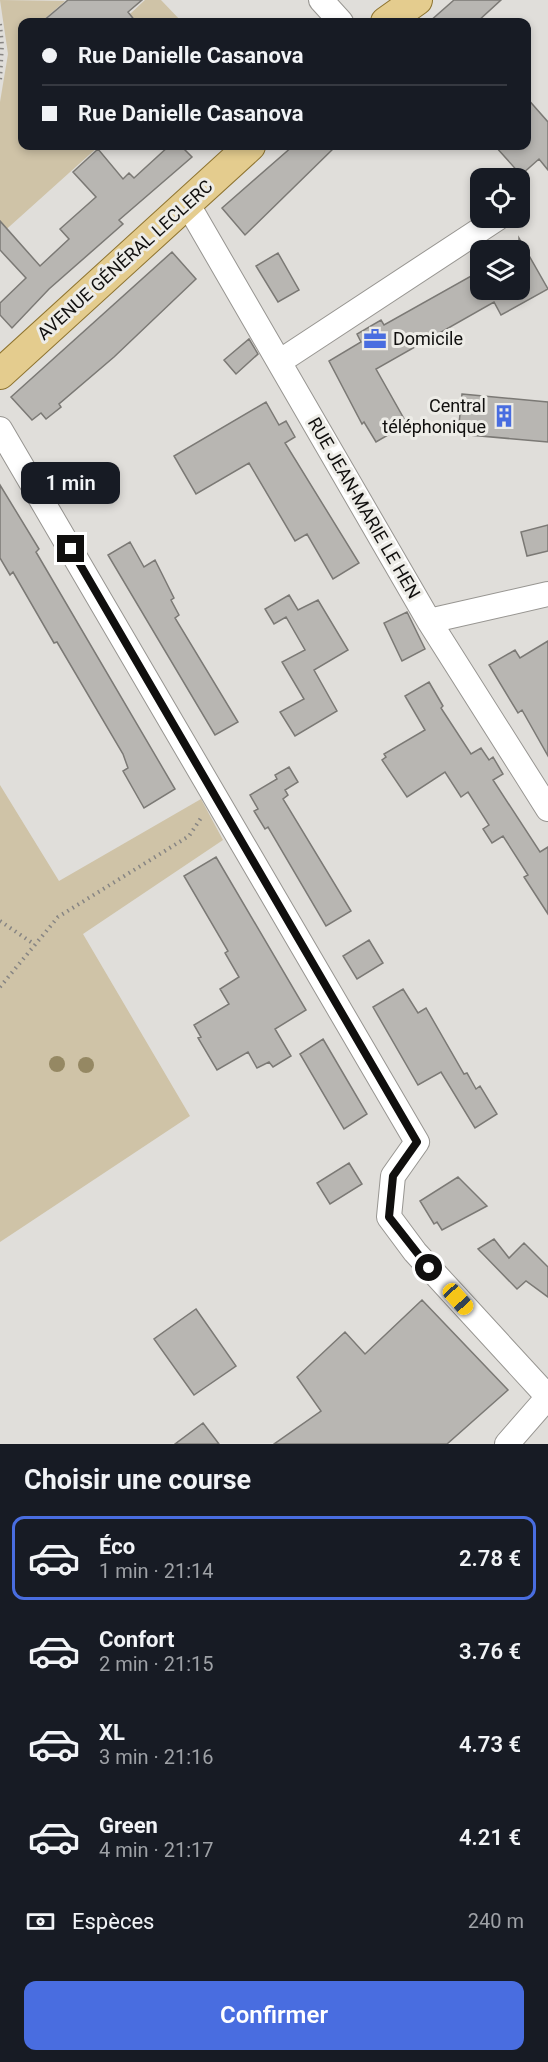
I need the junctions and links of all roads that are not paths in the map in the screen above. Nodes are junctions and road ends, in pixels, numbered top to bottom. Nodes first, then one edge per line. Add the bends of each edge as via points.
1 (321, 0) edge
2 (395, 0) edge
3 (417, 0) edge
4 (432, 0) edge
5 (337, 18) edge
6 (386, 18) edge
7 (390, 18) edge
8 (403, 18) edge
9 (246, 150) edge
10 (187, 203) junction
11 (483, 228) edge
12 (279, 362) junction
13 (0, 374) edge
14 (0, 429) edge
15 (548, 594) edge
16 (429, 621) junction
17 (548, 809) edge
18 (548, 1397) edge
19 (507, 1444) edge

1 - 5 street
2 - 6 main road
3 - 7 main road
4 - 8 street via 417,13
9 - 10 main road, AVENUE GÉNÉRAL LECLERC
10 - 12 street, RUE JEAN-MARIE LE HEN
10 - 13 main road, AVENUE GÉNÉRAL LECLERC
11 - 12 street
12 - 16 street, RUE JEAN-MARIE LE HEN
14 - 18 street via 417,1142 393,1176 389,1217 415,1252
15 - 16 street
16 - 17 street, RUE JEAN-MARIE LE HEN
18 - 19 street

